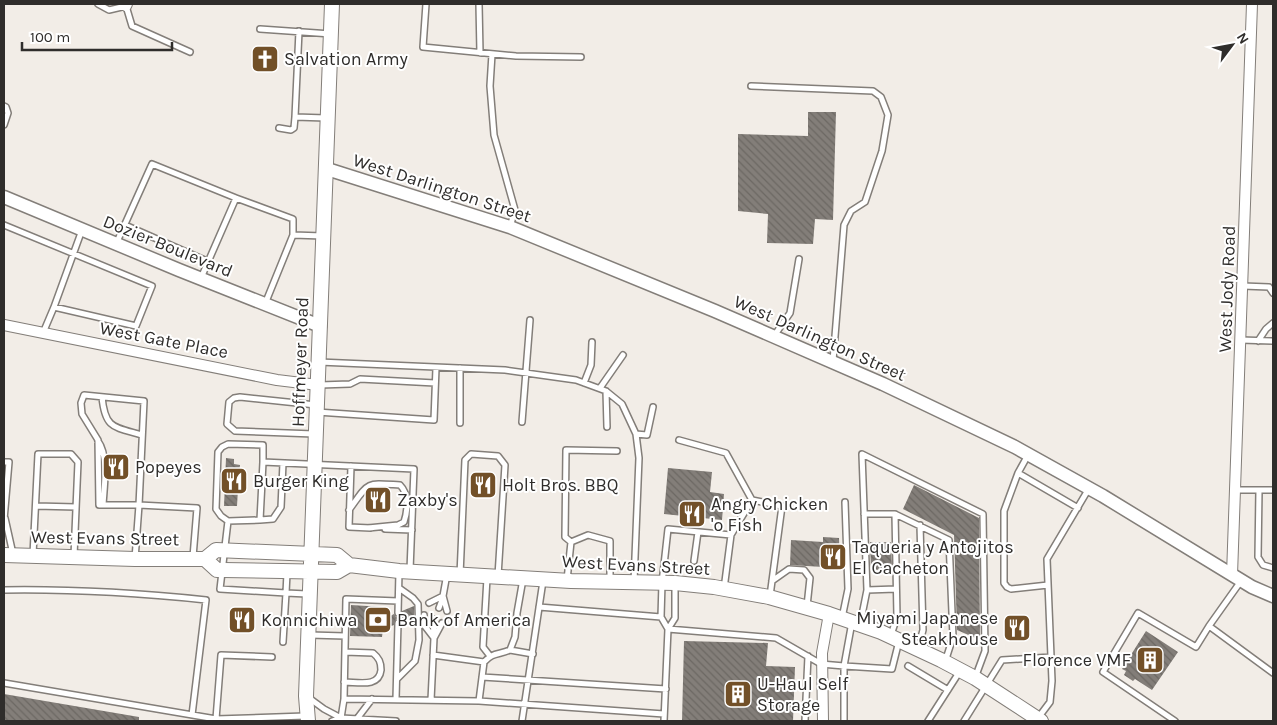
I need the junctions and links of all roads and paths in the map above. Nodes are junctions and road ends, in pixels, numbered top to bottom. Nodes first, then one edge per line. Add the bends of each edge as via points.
1 (98, 4) edge
2 (332, 4) edge
3 (426, 4) edge
4 (478, 4) edge
5 (1252, 4) edge
6 (126, 5) edge
7 (260, 29) dead end
8 (299, 31) junction
9 (331, 34) junction
10 (190, 52) dead end
11 (480, 53) junction
12 (492, 54) junction
13 (580, 57) dead end
14 (751, 86) dead end
15 (4, 106) edge
16 (295, 117) junction
17 (328, 118) junction
18 (4, 124) edge
19 (279, 128) dead end
20 (327, 170) junction
21 (4, 197) edge
22 (236, 198) junction
23 (4, 224) edge
24 (125, 225) junction
25 (510, 227) junction
26 (82, 230) junction
27 (293, 235) junction
28 (324, 236) junction
29 (116, 244) junction
30 (73, 253) junction
31 (799, 259) dead end
32 (207, 262) junction
33 (200, 278) junction
34 (1243, 286) junction
35 (1273, 293) edge
36 (265, 304) junction
37 (54, 306) junction
38 (530, 320) dead end
39 (1273, 323) edge
40 (4, 326) edge
41 (320, 326) junction
42 (43, 333) junction
43 (774, 336) junction
44 (1241, 340) junction
45 (1258, 341) junction
46 (1273, 341) edge
47 (592, 342) dead end
48 (623, 355) dead end
49 (318, 362) junction
50 (833, 362) junction
51 (436, 368) junction
52 (460, 368) junction
53 (526, 373) junction
54 (435, 383) junction
55 (584, 383) junction
56 (318, 385) junction
57 (603, 389) junction
58 (102, 397) junction
59 (653, 407) dead end
60 (317, 409) junction
61 (522, 422) dead end
62 (460, 423) dead end
63 (607, 427) dead end
64 (316, 434) junction
65 (636, 434) junction
66 (142, 435) junction
67 (678, 440) dead end
68 (617, 451) dead end
69 (1028, 454) junction
70 (4, 462) edge
71 (263, 462) junction
72 (283, 463) junction
73 (315, 464) junction
74 (351, 466) junction
75 (1018, 473) junction
76 (1089, 488) junction
77 (1236, 490) junction
78 (1259, 490) junction
79 (1273, 490) edge
80 (752, 500) junction
81 (845, 502) dead end
82 (139, 505) junction
83 (36, 506) junction
84 (76, 507) junction
85 (5, 508) edge
86 (1078, 508) junction
87 (350, 510) junction
88 (864, 514) junction
89 (895, 514) junction
90 (4, 519) edge
91 (260, 520) junction
92 (228, 521) junction
93 (920, 525) junction
94 (368, 528) junction
95 (412, 530) junction
96 (698, 532) junction
97 (731, 535) junction
98 (572, 542) junction
99 (224, 550) junction
100 (312, 554) junction
101 (8, 555) edge
102 (33, 556) junction
103 (74, 557) junction
104 (199, 559) junction
105 (135, 560) junction
106 (694, 561) dead end
107 (349, 565) junction
108 (1273, 568) edge
109 (222, 570) junction
110 (404, 571) junction
111 (287, 572) junction
112 (311, 573) junction
113 (454, 574) junction
114 (492, 576) junction
115 (523, 578) junction
116 (1237, 578) junction
117 (543, 579) junction
118 (567, 581) junction
119 (772, 581) junction
120 (610, 582) junction
121 (634, 582) junction
122 (668, 583) junction
123 (1048, 584) junction
124 (398, 588) junction
125 (724, 589) junction
126 (896, 589) junction
127 (4, 590) edge
128 (867, 590) junction
129 (286, 593) junction
130 (310, 595) junction
131 (443, 596) junction
132 (1273, 596) edge
133 (770, 597) junction
134 (398, 601) junction
135 (428, 603) dead end
136 (807, 607) junction
137 (439, 608) dead end
138 (539, 608) junction
139 (447, 611) dead end
140 (398, 613) dead end
141 (424, 614) dead end
142 (661, 617) junction
143 (433, 619) dead end
144 (846, 620) junction
145 (398, 623) dead end
146 (442, 623) dead end
147 (1210, 626) junction
148 (668, 629) junction
149 (310, 635) junction
150 (346, 636) junction
151 (434, 638) junction
152 (895, 639) junction
153 (284, 642) dead end
154 (918, 649) junction
155 (510, 650) junction
156 (345, 652) junction
157 (533, 654) junction
158 (433, 655) junction
159 (490, 656) junction
160 (808, 656) junction
161 (272, 657) dead end
162 (1051, 657) junction
163 (484, 662) junction
164 (945, 662) junction
165 (822, 664) junction
166 (844, 666) junction
167 (908, 666) dead end
168 (961, 670) junction
169 (1273, 673) edge
170 (482, 677) junction
171 (397, 679) junction
172 (528, 680) junction
173 (344, 682) junction
174 (981, 682) junction
175 (4, 683) edge
176 (666, 689) junction
177 (948, 690) junction
178 (306, 696) junction
179 (344, 698) junction
180 (372, 699) junction
181 (396, 699) junction
182 (431, 700) junction
183 (479, 701) junction
184 (525, 704) junction
185 (664, 714) junction
186 (192, 715) junction
187 (216, 718) junction
188 (308, 718) edge
189 (341, 718) junction
190 (356, 720) edge
191 (1040, 720) edge
192 (332, 721) edge
193 (396, 721) edge
194 (522, 721) edge
195 (664, 721) edge
196 (805, 721) edge
197 (823, 721) edge
198 (844, 721) edge
199 (928, 721) edge
200 (964, 721) edge
201 (1174, 721) edge

1 - 6 lane via 109,10
2 - 9 main road, Hoffmeyer Road
3 - 11 lane via 423,47
4 - 11 lane
5 - 34 street, West Jody Road
6 - 10 lane via 132,26
7 - 8 lane
8 - 9 lane
8 - 16 lane
9 - 17 main road, Hoffmeyer Road
11 - 12 lane
12 - 13 lane
12 - 25 lane via 490,86 494,135 515,210
14 - 50 lane via 873,91 881,97 888,116 882,151 865,202 851,211 844,225
15 - 18 lane via 8,113
16 - 17 lane
16 - 19 lane via 294,128
17 - 20 main road, Hoffmeyer Road
20 - 25 street, West Darlington Street
20 - 28 main road, Hoffmeyer Road
21 - 26 street, Dozier Boulevard
22 - 24 lane via 152,164
22 - 27 lane via 293,219
22 - 32 lane
23 - 30 lane
24 - 29 lane
24 - 32 lane
25 - 43 street, West Darlington Street
26 - 29 street, Dozier Boulevard
26 - 30 lane
27 - 28 lane
27 - 36 lane
28 - 41 main road, Hoffmeyer Road
29 - 33 street, Dozier Boulevard
30 - 37 lane
30 - 37 lane via 152,286 136,326
31 - 43 lane via 790,313
32 - 33 lane
33 - 36 street, Dozier Boulevard
34 - 35 lane via 1269,287
34 - 44 street, West Jody Road
36 - 41 street, Dozier Boulevard
37 - 42 lane
38 - 53 lane
39 - 45 lane
40 - 42 street, West Gate Place
41 - 49 main road, Hoffmeyer Road
42 - 56 street, West Gate Place via 277,380
43 - 50 street, West Darlington Street
44 - 45 lane
44 - 77 street, West Jody Road
45 - 46 lane
47 - 55 lane via 592,365
48 - 57 lane
49 - 51 lane
49 - 56 main road, Hoffmeyer Road
50 - 69 street, West Darlington Street
51 - 52 lane
51 - 54 lane
52 - 53 lane
52 - 62 lane
53 - 55 lane
53 - 61 lane
54 - 56 lane via 360,379 350,384
54 - 60 lane via 434,420
55 - 57 lane
56 - 60 main road, Hoffmeyer Road
57 - 63 lane
57 - 65 lane via 622,404
58 - 66 lane via 103,412 109,423
58 - 66 lane via 144,401
58 - 82 lane via 84,395 81,403 82,414 98,440 101,505
59 - 65 lane via 647,435
60 - 64 main road, Hoffmeyer Road
60 - 64 lane via 240,397 229,402 227,424 235,431
64 - 73 main road, Hoffmeyer Road
65 - 121 lane via 639,458
66 - 82 lane
67 - 80 lane via 726,453
68 - 98 lane via 566,450 565,537
69 - 75 lane
69 - 76 street, West Darlington Street
70 - 85 lane via 10,462
71 - 72 lane
71 - 91 lane
71 - 92 lane via 263,445 228,444 218,452 216,509
72 - 73 lane
72 - 91 lane via 281,507 273,519
73 - 74 lane
73 - 100 main road, Hoffmeyer Road
74 - 87 lane
74 - 95 lane via 414,469
75 - 86 lane
75 - 123 lane via 1004,511 1004,583 1012,588
76 - 86 lane
76 - 116 street, West Darlington Street
77 - 78 lane
77 - 116 street, West Jody Road
78 - 79 lane
78 - 108 lane via 1258,557 1263,565
80 - 97 lane
80 - 119 lane via 782,506
81 - 144 lane
82 - 104 lane via 197,508
82 - 105 lane
83 - 84 lane
83 - 84 lane via 38,454 71,454 78,462
83 - 102 lane
84 - 103 lane
85 - 90 lane
86 - 123 lane via 1047,560
87 - 94 lane via 349,527
87 - 94 lane via 372,483 400,485 404,489 404,522
88 - 89 lane
88 - 128 lane
88 - 174 lane via 862,454 983,514 985,650
89 - 93 lane
89 - 126 lane
90 - 101 lane
91 - 92 lane
92 - 99 lane
93 - 154 lane via 923,630
93 - 164 lane via 950,540 952,637
94 - 95 lane
95 - 110 lane
96 - 97 lane
96 - 106 lane
96 - 122 lane via 668,529
97 - 125 lane
98 - 118 lane
98 - 120 lane via 588,535 610,541
99 - 100 main road, West Evans Street
99 - 104 main road, West Evans Street via 216,550
99 - 109 lane
100 - 107 main road, West Evans Street via 337,555
100 - 112 main road, Hoffmeyer Road
101 - 102 main road, West Evans Street
102 - 103 main road, West Evans Street
103 - 105 main road, West Evans Street
104 - 105 main road, West Evans Street
104 - 109 main road, West Evans Street
107 - 110 main road, West Evans Street
107 - 112 main road, West Evans Street via 337,572
109 - 111 main road, West Evans Street
109 - 129 lane via 220,589
110 - 113 main road, West Evans Street
110 - 124 lane
111 - 112 main road, West Evans Street
111 - 129 lane
112 - 130 main road, Hoffmeyer Road
113 - 114 main road, West Evans Street
113 - 114 lane via 465,460 471,454 498,456 506,466
113 - 131 lane
114 - 115 main road, West Evans Street
114 - 159 lane via 483,647
115 - 117 main road, West Evans Street
115 - 155 lane via 516,637
116 - 132 street, West Darlington Street
116 - 147 lane
117 - 118 main road, West Evans Street
117 - 138 lane
118 - 120 main road, West Evans Street
119 - 133 lane
119 - 136 lane via 789,569 804,570 810,578
120 - 121 main road, West Evans Street
121 - 122 main road, West Evans Street
122 - 125 main road, West Evans Street
122 - 142 lane
122 - 148 lane via 675,618
123 - 162 lane
124 - 134 lane
124 - 171 lane via 418,604 419,640 415,662
125 - 133 main road, West Evans Street
126 - 128 lane
126 - 152 lane
127 - 186 lane via 206,600
128 - 144 lane
129 - 130 lane
129 - 153 lane
130 - 149 main road, Hoffmeyer Road
131 - 135 lane
131 - 137 lane
131 - 139 lane
133 - 136 main road, West Evans Street
134 - 140 lane
134 - 150 lane via 346,599
136 - 144 main road, West Evans Street
138 - 142 lane
138 - 157 lane
141 - 151 lane via 424,625
142 - 148 lane
143 - 151 lane
144 - 152 main road, West Evans Street
144 - 165 street via 822,652
144 - 166 lane
145 - 171 lane
146 - 151 lane
147 - 169 lane
147 - 201 lane via 1196,647 1138,613 1103,672
148 - 160 lane via 776,638
148 - 176 lane
149 - 150 lane
149 - 178 main road, Hoffmeyer Road
150 - 156 lane
151 - 158 lane
152 - 154 main road, West Evans Street
152 - 166 lane via 892,668
154 - 164 main road, West Evans Street
155 - 157 lane
155 - 159 lane
156 - 173 lane
156 - 173 lane via 373,653 381,668 377,681
157 - 172 lane
158 - 163 lane
158 - 182 lane
159 - 163 lane
160 - 165 lane
160 - 196 lane
161 - 187 lane via 221,656
162 - 174 lane via 1002,660
162 - 191 lane via 1050,702
163 - 170 lane
164 - 168 main road, West Evans Street
165 - 166 lane
165 - 197 street
166 - 198 lane
167 - 177 lane
168 - 174 main road, West Evans Street
168 - 177 lane
170 - 172 lane
170 - 183 lane
171 - 181 lane
172 - 176 lane
172 - 184 lane
173 - 179 lane
174 - 191 main road, West Evans Street
174 - 200 lane
175 - 186 lane
176 - 185 lane
177 - 199 lane
178 - 188 main road, Hoffmeyer Road
178 - 189 lane
179 - 180 lane
179 - 189 lane
180 - 181 lane
180 - 190 lane
181 - 182 lane
182 - 183 lane
183 - 184 lane
184 - 185 lane
184 - 194 lane
185 - 195 lane
186 - 187 lane
187 - 188 lane
189 - 190 lane
189 - 192 lane
190 - 193 lane

